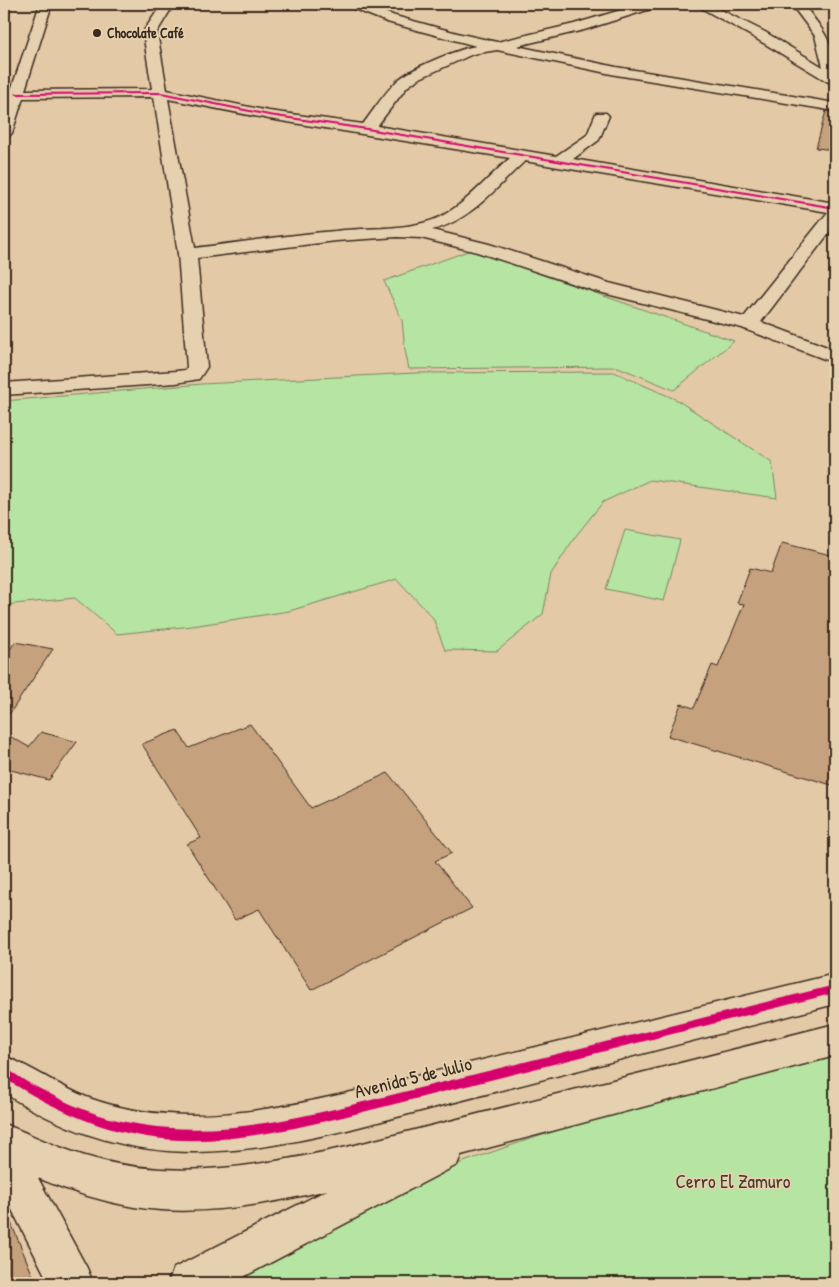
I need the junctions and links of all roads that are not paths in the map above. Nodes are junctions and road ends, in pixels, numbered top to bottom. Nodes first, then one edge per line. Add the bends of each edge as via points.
1 (46, 4) edge
2 (168, 4) edge
3 (353, 4) edge
4 (653, 4) edge
5 (700, 4) edge
6 (797, 4) edge
7 (760, 35) junction
8 (786, 36) dead end
9 (804, 36) dead end
10 (821, 36) junction
11 (835, 38) edge
12 (498, 46) junction
13 (835, 80) edge
14 (161, 93) junction
15 (16, 94) junction
16 (832, 107) edge
17 (601, 116) dead end
18 (817, 120) dead end
19 (367, 129) junction
20 (4, 133) edge
21 (521, 156) junction
22 (558, 162) junction
23 (466, 207) junction
24 (835, 208) edge
25 (835, 214) edge
26 (398, 232) junction
27 (478, 246) junction
28 (187, 254) junction
29 (749, 324) junction
30 (835, 357) edge
31 (4, 389) edge
32 (835, 989) edge
33 (835, 1040) edge
34 (4, 1073) edge
35 (486, 1130) junction
36 (4, 1143) edge
37 (4, 1154) edge
38 (72, 1283) edge
39 (189, 1283) edge

1 - 15 street
2 - 14 street via 150,32
3 - 12 street via 391,19
4 - 12 street via 579,27
5 - 7 street
6 - 10 street
7 - 8 street
7 - 13 street
9 - 10 street
10 - 11 street
10 - 13 street
12 - 16 street via 616,71
12 - 19 street via 469,51 413,76 402,84
14 - 15 street
14 - 19 street via 269,115
14 - 28 street
15 - 20 street
16 - 18 street
17 - 22 street via 594,137
19 - 21 street
21 - 22 street
21 - 23 street
22 - 24 street
23 - 26 street via 450,219 431,226
23 - 27 street via 459,218 460,230
25 - 29 street
26 - 27 street via 421,233
26 - 28 street
27 - 29 street via 602,286
28 - 31 street via 197,367 192,375
29 - 30 street
32 - 34 street, Avenida 5 de Julio via 338,1112 238,1133 167,1134 129,1128 61,1106
33 - 35 street
35 - 36 street via 280,1181 201,1190 154,1189 107,1182 44,1161
35 - 39 street
37 - 38 street

